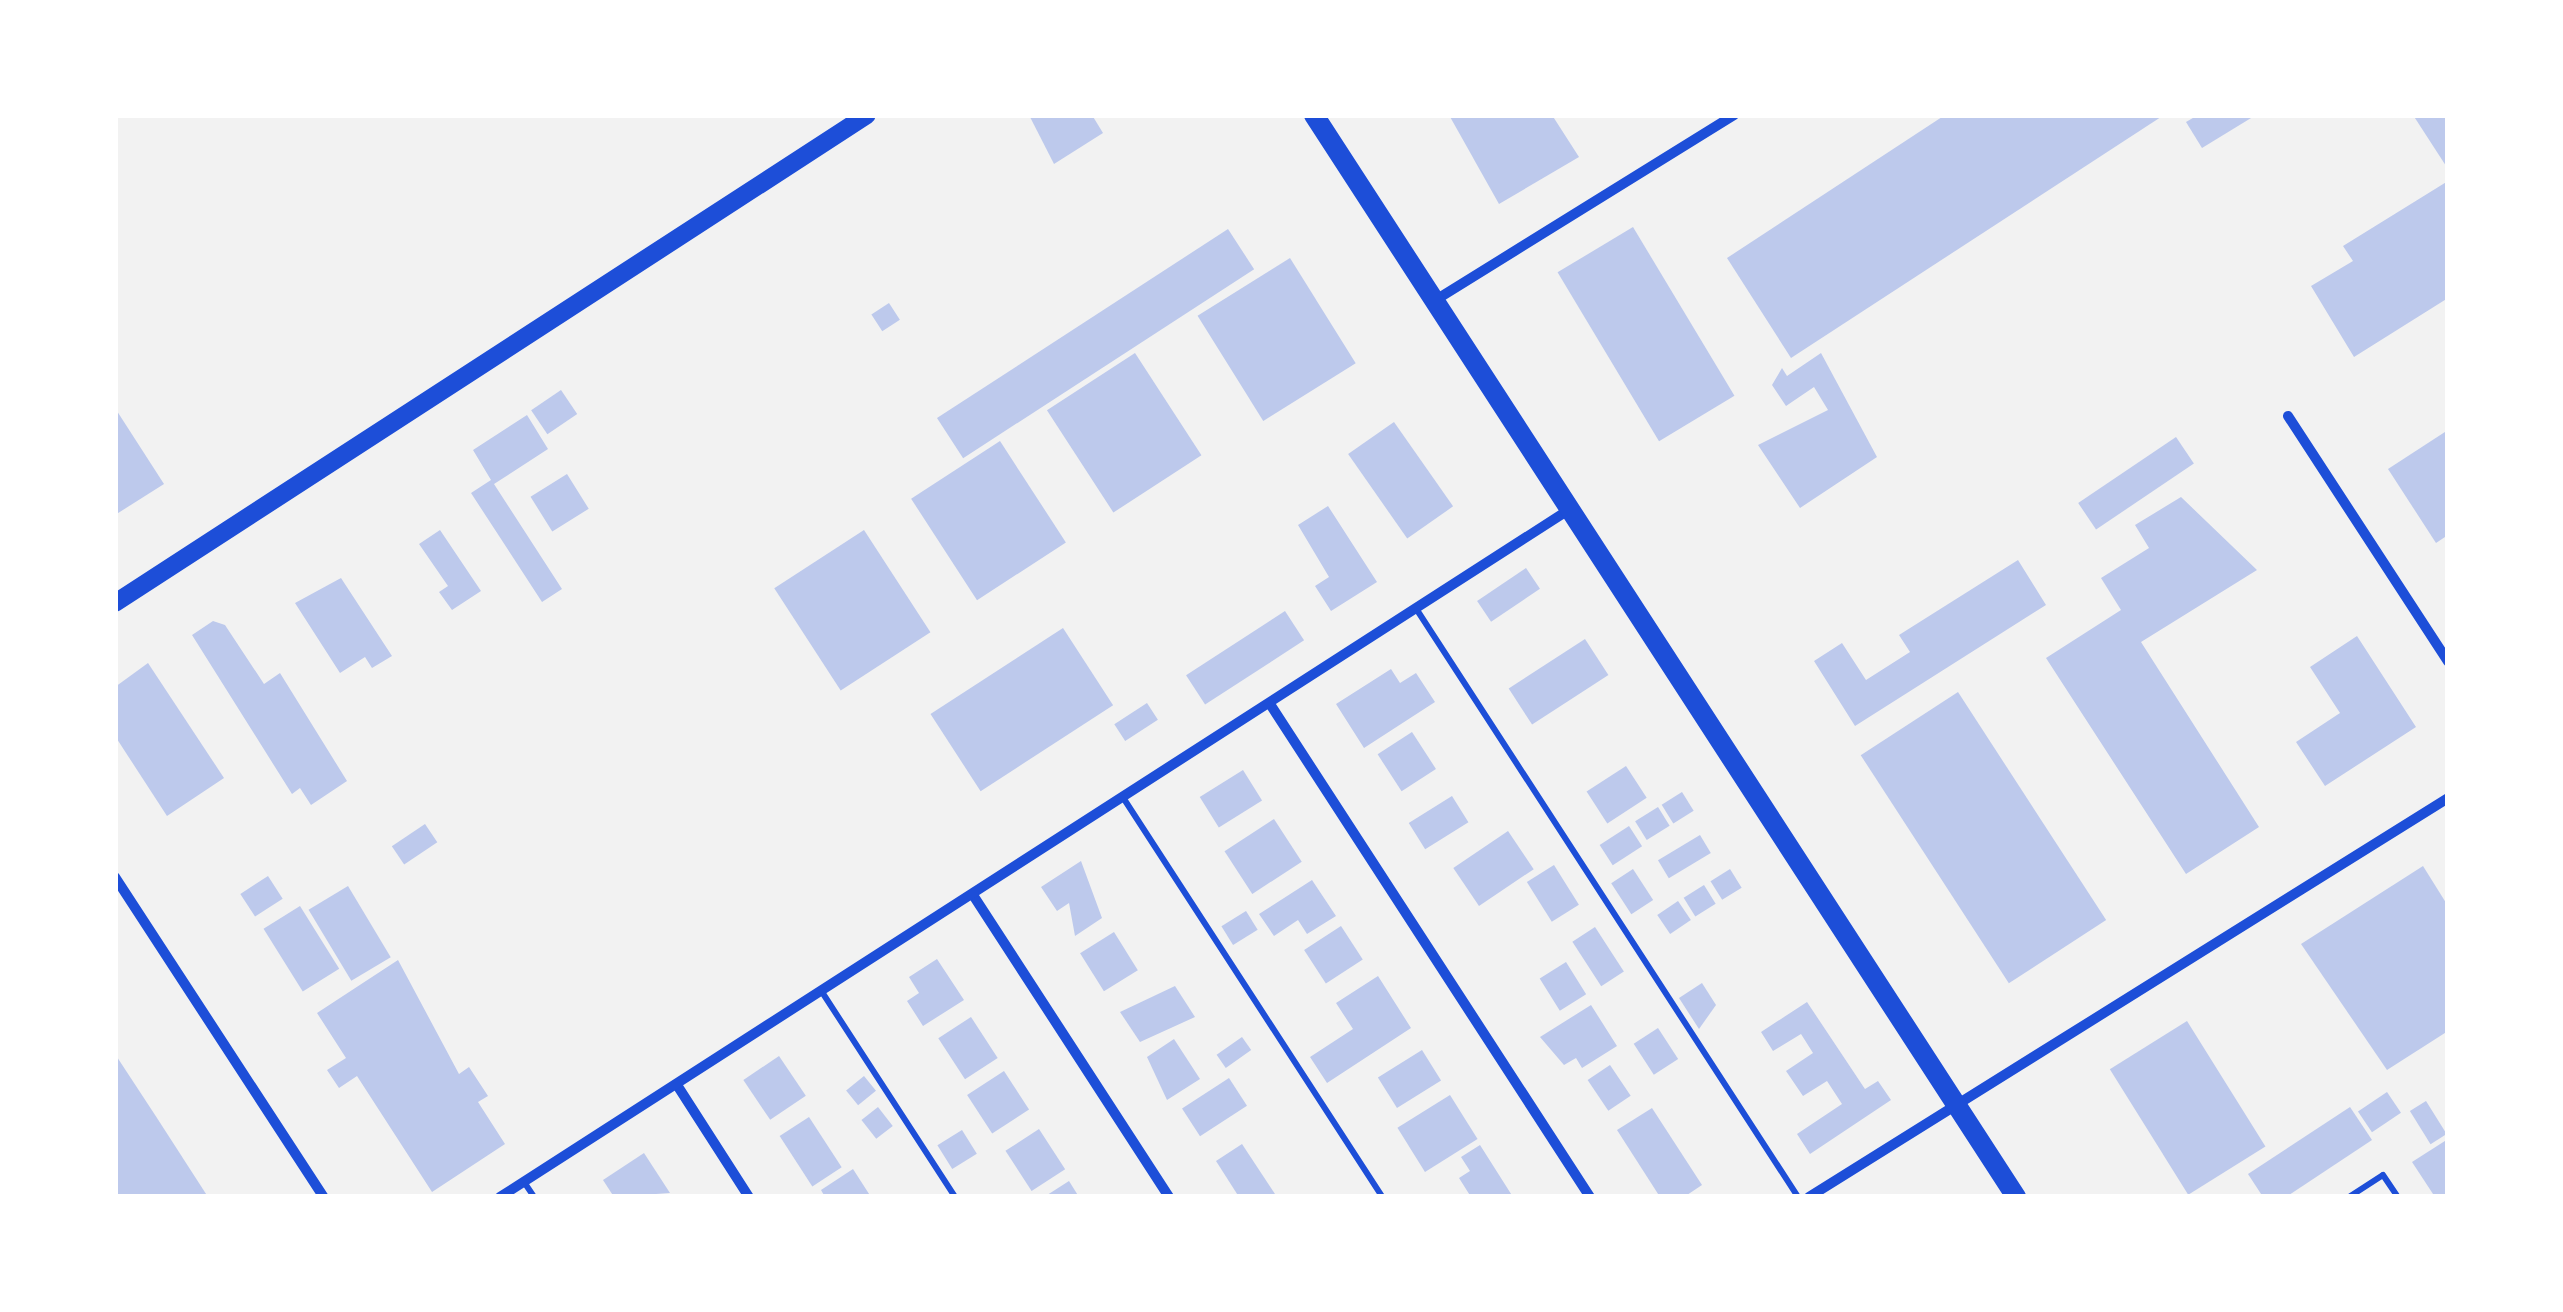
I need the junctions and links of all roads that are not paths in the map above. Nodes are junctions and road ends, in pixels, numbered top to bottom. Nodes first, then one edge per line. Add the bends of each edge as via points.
1 (867, 115) edge
2 (1314, 115) edge
3 (1734, 115) edge
4 (1434, 301) junction
5 (2288, 416) dead end
6 (1570, 509) junction
7 (115, 603) edge
8 (1416, 610) junction
9 (2448, 661) edge
10 (1270, 704) junction
11 (2448, 798) edge
12 (1124, 799) junction
13 (115, 878) edge
14 (973, 895) junction
15 (822, 992) junction
16 (677, 1085) junction
17 (1956, 1103) junction
18 (524, 1182) junction
19 (324, 1197) edge
20 (500, 1197) edge
21 (534, 1197) edge
22 (749, 1197) edge
23 (955, 1197) edge
24 (1169, 1197) edge
25 (1382, 1197) edge
26 (1590, 1197) edge
27 (1798, 1197) edge
28 (1809, 1197) edge
29 (2016, 1197) edge
30 (2349, 1197) edge
31 (2398, 1197) edge

1 - 7 main road
2 - 4 main road
3 - 4 street
4 - 6 main road
5 - 9 street
6 - 8 street
6 - 17 main road
8 - 10 street
8 - 27 lane
10 - 12 street
10 - 26 street
11 - 17 street
12 - 14 street
12 - 25 lane
13 - 19 street
14 - 15 street
14 - 24 street
15 - 16 street
15 - 23 lane
16 - 18 street
16 - 22 street
17 - 28 street
17 - 29 main road
18 - 20 street
18 - 21 lane
30 - 31 lane via 2383,1176

